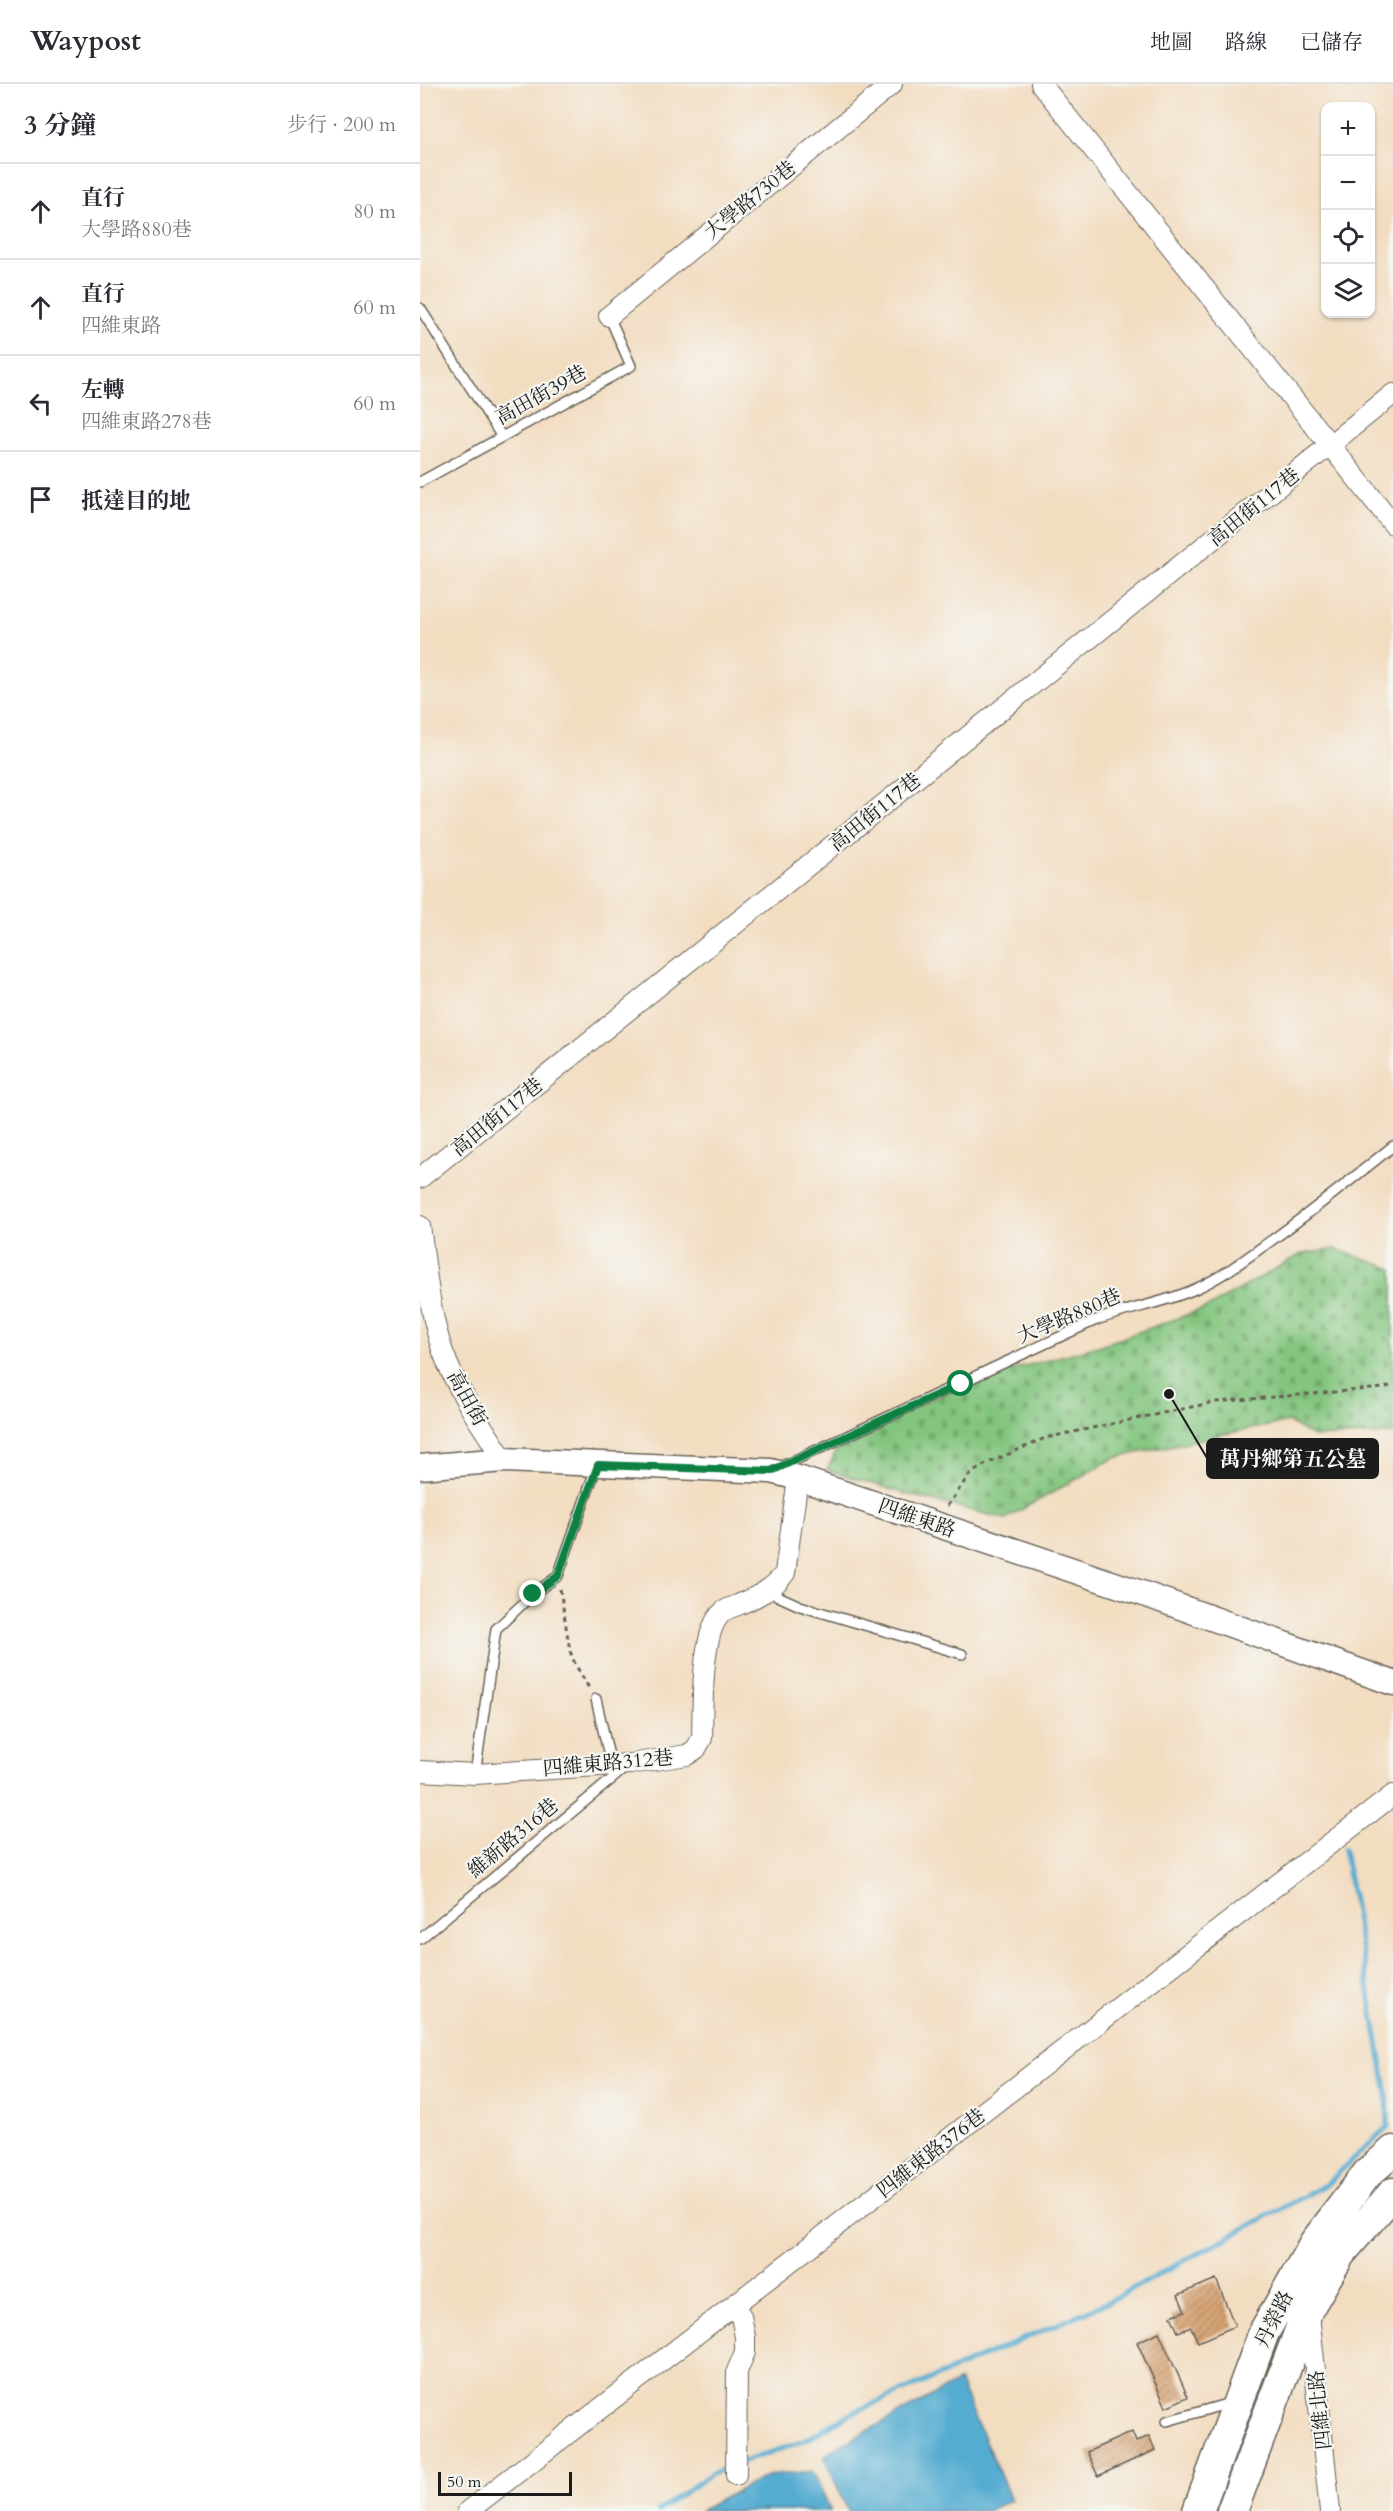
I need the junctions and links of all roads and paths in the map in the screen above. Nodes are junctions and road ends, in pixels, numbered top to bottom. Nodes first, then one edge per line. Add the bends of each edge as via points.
1 (892, 84) edge
2 (1041, 84) edge
3 (420, 308) edge
4 (609, 316) joint
5 (1393, 394) edge
6 (502, 437) junction
7 (1330, 445) junction
8 (420, 482) edge
9 (1393, 524) edge
10 (1393, 1146) edge
11 (420, 1178) edge
12 (420, 1226) edge
13 (1393, 1385) edge
14 (504, 1460) junction
15 (598, 1465) junction
16 (420, 1467) edge
17 (771, 1471) junction
18 (798, 1478) junction
19 (934, 1524) junction
20 (558, 1576) junction
21 (770, 1589) junction
22 (963, 1654) dead end
23 (1393, 1683) edge
24 (596, 1699) joint
25 (620, 1765) junction
26 (420, 1771) edge
27 (475, 1774) junction
28 (1393, 1795) edge
29 (420, 1940) edge
30 (1393, 2151) edge
31 (1393, 2193) edge
32 (733, 2307) junction
33 (1308, 2309) junction
34 (1239, 2401) junction
35 (1167, 2421) dead end
36 (736, 2475) dead end
37 (468, 2511) edge
38 (1198, 2511) edge
39 (1232, 2511) edge
40 (1330, 2511) edge

1 - 4 street, 大學路730巷
2 - 7 street
3 - 6 lane
4 - 6 lane, 高田街39巷 via 631,366
5 - 7 street, 高田街117巷
6 - 8 lane, 高田街39巷
7 - 9 street
7 - 11 street, 高田街117巷
10 - 17 lane, 大學路880巷 via 1296,1223 1236,1266 1196,1288 1094,1321
12 - 14 street, 高田街 via 443,1352 470,1408
13 - 19 path via 1215,1402 1045,1438 970,1474
14 - 15 street, 四維東路
14 - 16 street, 四維東路
15 - 17 street, 四維東路
15 - 20 lane
17 - 18 street, 四維東路
18 - 19 street, 四維東路
18 - 21 street via 785,1573
19 - 23 street, 四維東路
20 - 24 path via 570,1651
20 - 27 lane via 496,1629
21 - 22 lane via 800,1606
21 - 25 street, 四維東路312巷 via 723,1611 715,1620 706,1650 702,1738 696,1749 668,1760
24 - 25 lane
25 - 27 street, 四維東路312巷
25 - 29 lane, 維新路316巷
26 - 27 street, 四維東路312巷
28 - 32 street, 四維東路376巷
30 - 34 main road, 丹榮路 via 1367,2174 1315,2242 1264,2332
31 - 33 main road, 丹榮路 via 1340,2254
32 - 36 street via 741,2316 746,2337 737,2372
32 - 37 street, 四維東路376巷
33 - 39 main road, 丹榮路
33 - 40 street, 四維北路
34 - 35 lane
34 - 38 main road, 丹榮路

